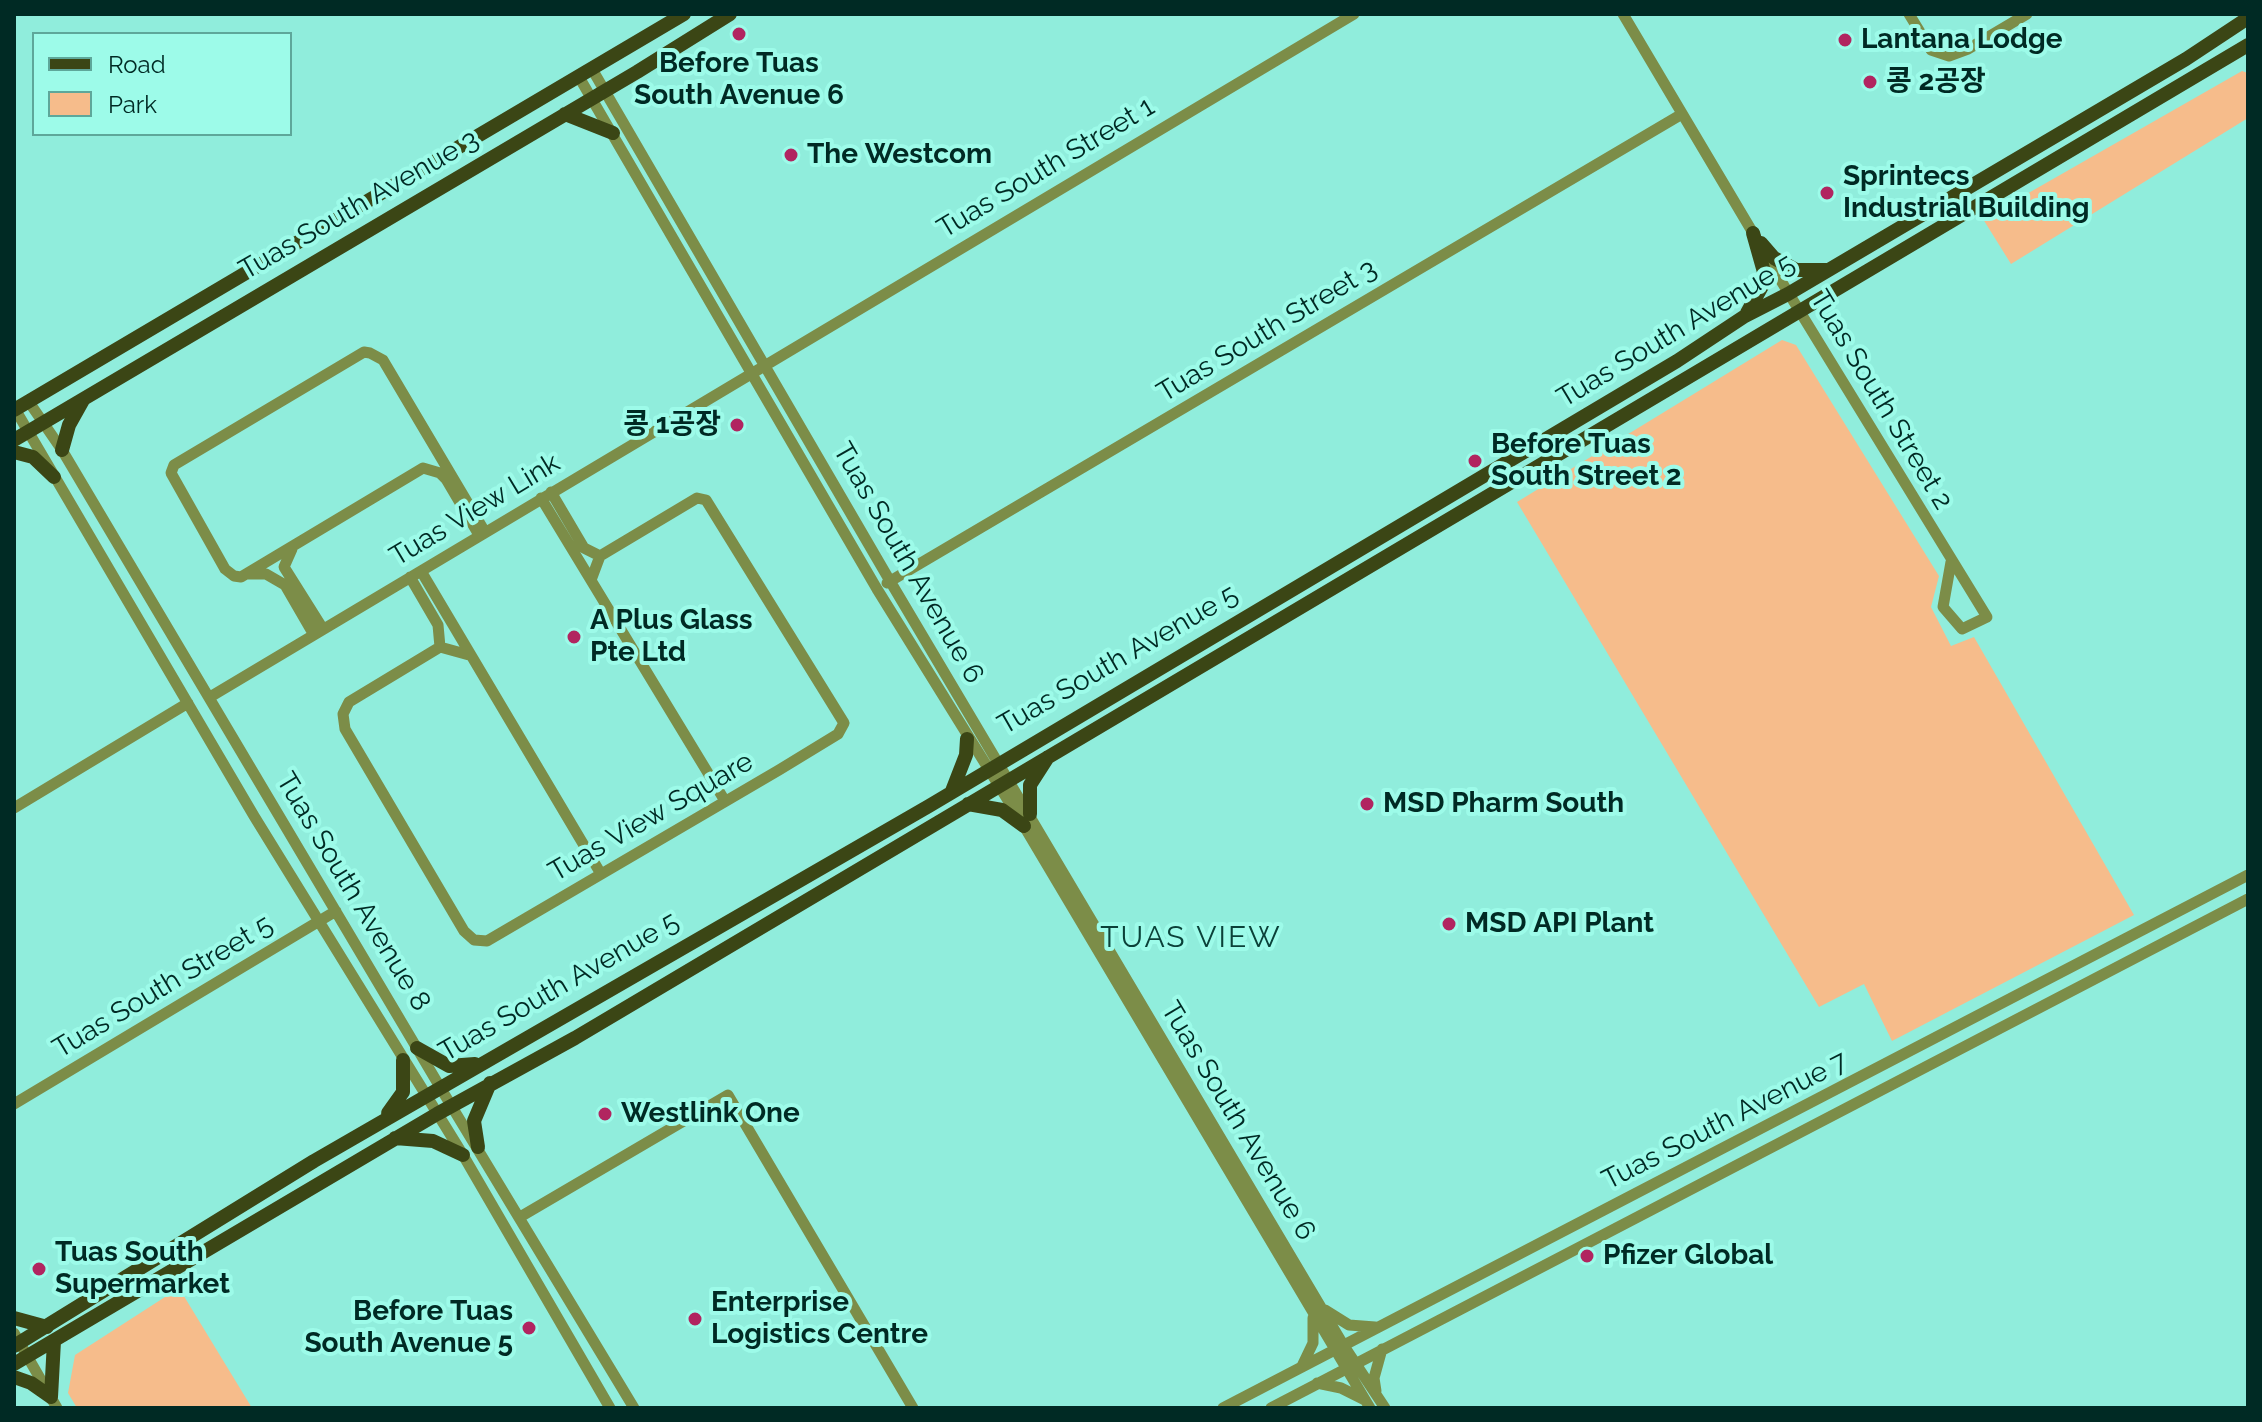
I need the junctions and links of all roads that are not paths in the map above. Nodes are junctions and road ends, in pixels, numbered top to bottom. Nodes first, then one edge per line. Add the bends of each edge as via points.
1 (684, 14) edge
2 (730, 14) edge
3 (1354, 14) edge
4 (1623, 14) edge
5 (1909, 14) edge
6 (2027, 14) edge
7 (2248, 18) edge
8 (2234, 21) edge
9 (2248, 45) edge
10 (592, 69) junction
11 (579, 77) junction
12 (599, 94) junction
13 (565, 114) junction
14 (1682, 114) junction
15 (613, 133) junction
16 (1753, 233) junction
17 (1829, 270) junction
18 (1788, 294) junction
19 (1797, 311) junction
20 (1745, 316) junction
21 (764, 364) junction
22 (752, 371) junction
23 (83, 400) junction
24 (19, 407) edge
25 (45, 422) junction
26 (28, 432) junction
27 (14, 440) edge
28 (433, 443) junction
29 (62, 450) junction
30 (14, 452) edge
31 (423, 468) junction
32 (54, 477) junction
33 (546, 495) junction
34 (482, 533) junction
35 (294, 545) junction
36 (600, 556) junction
37 (1951, 562) junction
38 (246, 574) junction
39 (415, 574) junction
40 (591, 580) junction
41 (890, 581) junction
42 (877, 589) junction
43 (318, 632) junction
44 (440, 647) junction
45 (469, 655) junction
46 (210, 697) junction
47 (188, 703) junction
48 (967, 739) junction
49 (1051, 753) junction
50 (992, 765) junction
51 (1004, 782) junction
52 (952, 791) junction
53 (725, 801) junction
54 (968, 804) junction
55 (14, 808) edge
56 (1027, 820) junction
57 (601, 874) junction
58 (2248, 875) edge
59 (2248, 899) edge
60 (336, 911) junction
61 (319, 921) junction
62 (417, 1048) junction
63 (403, 1060) junction
64 (481, 1064) junction
65 (490, 1083) junction
66 (440, 1087) junction
67 (426, 1096) junction
68 (14, 1104) edge
69 (452, 1106) junction
70 (437, 1114) junction
71 (376, 1125) junction
72 (395, 1138) junction
73 (478, 1147) junction
74 (463, 1155) junction
75 (520, 1217) junction
76 (1321, 1307) junction
77 (14, 1318) edge
78 (1313, 1318) junction
79 (1379, 1327) junction
80 (51, 1334) junction
81 (17, 1349) edge
82 (1339, 1349) junction
83 (1382, 1349) junction
84 (1350, 1365) junction
85 (1302, 1367) junction
86 (14, 1377) edge
87 (1317, 1383) junction
88 (1370, 1400) edge
89 (54, 1403) edge
90 (610, 1408) edge
91 (634, 1408) edge
92 (913, 1408) edge
93 (1223, 1408) edge
94 (1271, 1408) edge
95 (1385, 1408) edge

1 - 10 main road, Tuas South Avenue 3
2 - 12 main road, Tuas South Avenue 3
3 - 21 street, Tuas South Street 1
4 - 14 street, Tuas South Street 2
5 - 6 street via 1931,50 1949,56
7 - 8 main road, Tuas South Avenue 5
8 - 17 main road, Tuas South Avenue 5 via 2186,59
9 - 19 main road, Tuas South Avenue 5
10 - 11 main road, Tuas South Avenue 3
10 - 12 street, Tuas South Avenue 6
11 - 12 street, Tuas South Avenue 6
11 - 24 main road, Tuas South Avenue 3
12 - 13 main road, Tuas South Avenue 3
12 - 15 street, Tuas South Avenue 6
12 - 21 street, Tuas South Avenue 6
13 - 15 main road
13 - 23 main road, Tuas South Avenue 3
14 - 16 street, Tuas South Street 2
14 - 41 street, Tuas South Street 3
15 - 22 street, Tuas South Avenue 6
16 - 17 main road via 1774,258 1796,270
16 - 18 street, Tuas South Street 2
16 - 20 main road via 1766,279
17 - 18 main road, Tuas South Avenue 5
18 - 19 street, Tuas South Street 2
18 - 20 main road, Tuas South Avenue 5
19 - 37 street, Tuas South Street 2
19 - 49 main road, Tuas South Avenue 5
20 - 50 main road, Tuas South Avenue 5 via 1561,431
21 - 22 street, Tuas View Link
21 - 41 street, Tuas South Avenue 6
22 - 33 street, Tuas View Link
22 - 42 street, Tuas South Avenue 6
23 - 25 main road, Tuas South Avenue 3
23 - 29 main road
24 - 25 street, Tuas South Avenue 8
24 - 26 street, Tuas South Avenue 8
25 - 26 main road, Tuas South Avenue 3
25 - 29 street, Tuas South Avenue 8
26 - 27 main road, Tuas South Avenue 3
26 - 32 street, Tuas South Avenue 8
28 - 31 street via 432,457
28 - 34 street
28 - 38 street via 383,360 364,352 174,465 170,477 225,569 234,576
29 - 46 street, Tuas South Avenue 8
30 - 32 main road via 33,457
31 - 34 street via 446,479
31 - 35 street
32 - 47 street, Tuas South Avenue 8
33 - 34 street, Tuas View Link
33 - 36 street via 584,548
33 - 40 street
34 - 39 street, Tuas View Link
35 - 38 street
35 - 43 street via 284,567
36 - 40 street
36 - 53 street, Tuas View Square via 697,498 706,500 841,714 844,723 838,734
37 - 37 street, Tuas South Street 2 via 1987,617 1962,629 1943,607
38 - 43 street via 266,574 285,585
39 - 43 street, Tuas View Link
39 - 44 street via 438,625
39 - 45 street
40 - 53 street
41 - 42 street, Tuas South Street 3
41 - 50 street, Tuas South Avenue 6
42 - 48 street, Tuas South Avenue 6
43 - 46 street, Tuas View Link
44 - 45 street
44 - 57 street, Tuas View Square via 349,702 343,714 345,729 464,931 474,940 487,941
45 - 57 street
46 - 60 street, Tuas South Avenue 8
47 - 55 street
47 - 61 street, Tuas South Avenue 8
48 - 50 street, Tuas South Avenue 6
48 - 52 main road
49 - 51 main road, Tuas South Avenue 5
49 - 56 main road via 1030,785
50 - 51 street, Tuas South Avenue 6
50 - 52 main road, Tuas South Avenue 5
51 - 54 main road, Tuas South Avenue 5
51 - 56 street, Tuas South Avenue 6
52 - 64 main road, Tuas South Avenue 5
53 - 57 street, Tuas View Square
54 - 56 main road
54 - 65 main road, Tuas South Avenue 5
56 - 76 street, Tuas South Avenue 6
56 - 78 street, Tuas South Avenue 6
58 - 79 street, Tuas South Avenue 7
59 - 83 street, Tuas South Avenue 7
60 - 61 street, Tuas South Street 5
60 - 62 street, Tuas South Avenue 8
61 - 63 street, Tuas South Avenue 8
61 - 68 street, Tuas South Street 5
62 - 64 main road via 449,1066
62 - 66 street, Tuas South Avenue 8
63 - 67 street, Tuas South Avenue 8
63 - 71 main road via 403,1092
64 - 66 main road, Tuas South Avenue 5
65 - 69 main road, Tuas South Avenue 5
65 - 73 main road via 474,1121
66 - 67 main road, Tuas South Avenue 5
66 - 69 street, Tuas South Avenue 8
67 - 70 street, Tuas South Avenue 8
67 - 71 main road, Tuas South Avenue 5
69 - 70 main road, Tuas South Avenue 5
69 - 73 street, Tuas South Avenue 8
70 - 72 main road, Tuas South Avenue 5
70 - 74 street, Tuas South Avenue 8
71 - 80 main road, Tuas South Avenue 5
72 - 74 main road via 433,1141
72 - 80 main road, Tuas South Avenue 5
73 - 75 street, Tuas South Avenue 8
74 - 90 street, Tuas South Avenue 8
75 - 91 street, Tuas South Avenue 8
75 - 92 street via 728,1095
76 - 79 street via 1349,1325
76 - 82 street, Tuas South Avenue 6
77 - 80 main road
78 - 82 street, Tuas South Avenue 6
78 - 85 street via 1313,1343
79 - 82 street, Tuas South Avenue 7
80 - 81 main road, Tuas South Avenue 5
80 - 89 main road
81 - 89 street
82 - 84 street, Tuas South Avenue 6
82 - 85 street, Tuas South Avenue 7
83 - 84 street, Tuas South Avenue 7
83 - 88 street
84 - 87 street, Tuas South Avenue 7
84 - 88 street, Tuas South Avenue 6
85 - 93 street, Tuas South Avenue 7
86 - 89 main road via 31,1383
87 - 88 street
87 - 94 street, Tuas South Avenue 7
88 - 95 street, Tuas South Avenue 6

